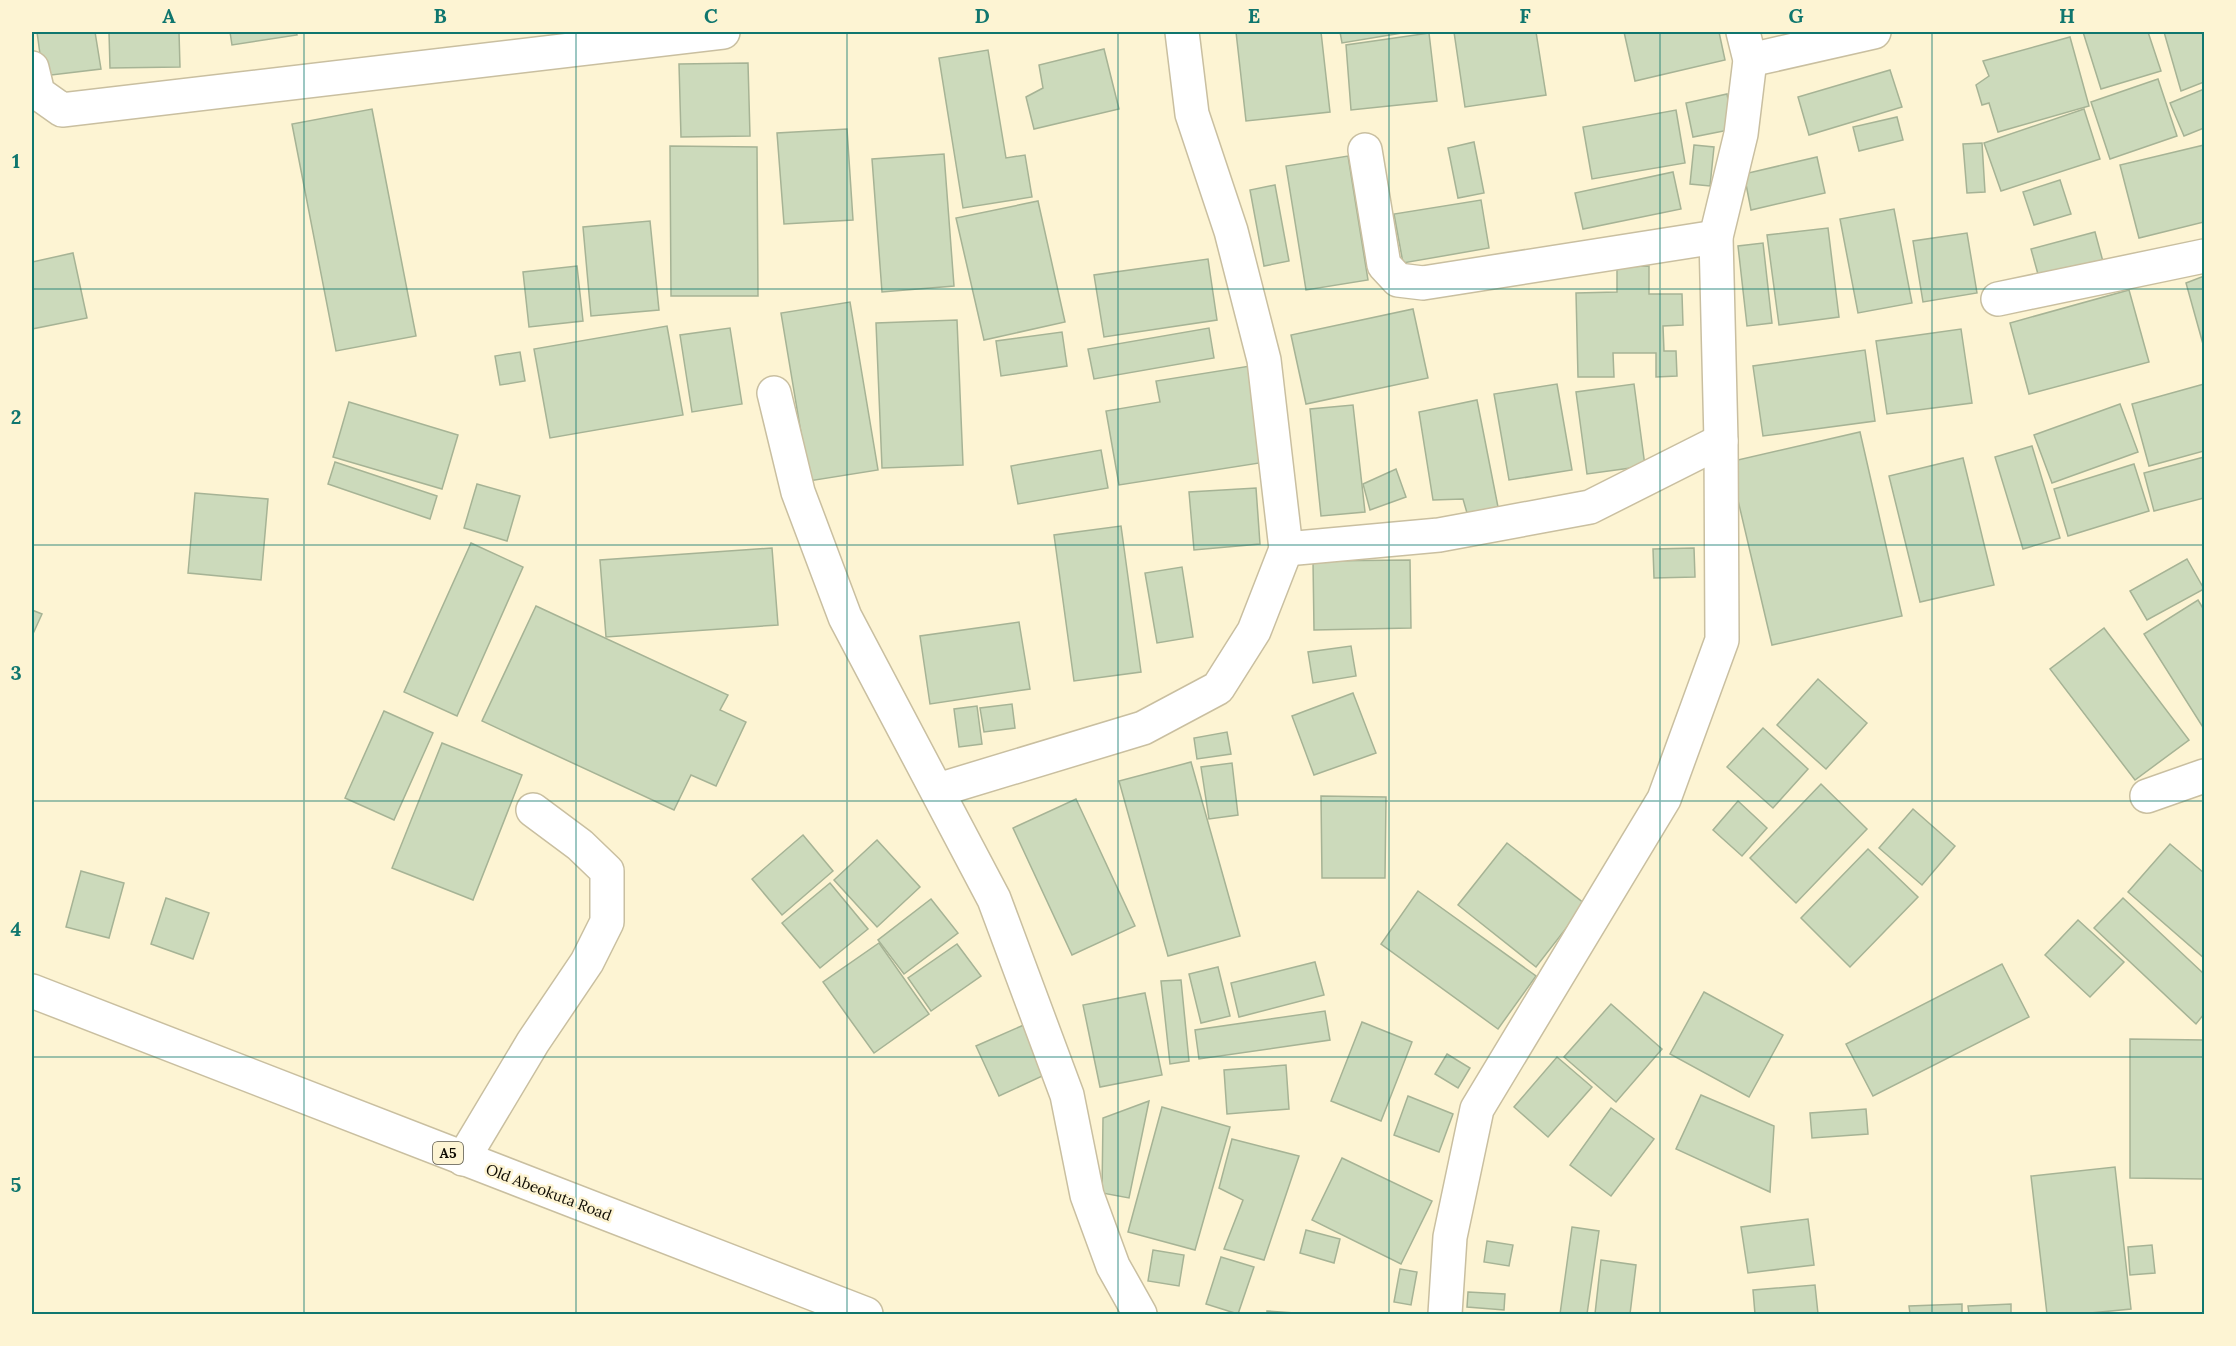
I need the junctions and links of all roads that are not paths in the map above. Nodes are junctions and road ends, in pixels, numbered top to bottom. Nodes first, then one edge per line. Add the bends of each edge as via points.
1 (723, 32) edge
2 (1182, 32) edge
3 (1874, 32) edge
4 (1746, 46) edge
5 (32, 68) edge
6 (1365, 150) dead end
7 (1716, 237) junction
8 (2205, 256) edge
9 (1998, 299) dead end
10 (774, 393) dead end
11 (1721, 441) junction
12 (1286, 549) junction
13 (2205, 776) edge
14 (938, 790) junction
15 (2148, 796) dead end
16 (533, 810) dead end
17 (32, 991) edge
18 (463, 1159) junction
19 (866, 1314) edge
20 (1140, 1314) edge
21 (1445, 1314) edge

1 - 5 main road via 62,110 38,93
2 - 12 main road via 1192,114 1231,231 1264,360
3 - 4 main road
4 - 7 main road via 1741,134
6 - 7 main road via 1384,265 1398,280 1423,283
7 - 11 main road
8 - 9 main road
10 - 14 main road via 798,492 845,617
11 - 12 main road via 1590,507 1439,535
11 - 21 main road via 1722,640 1664,799 1476,1109 1450,1237
12 - 14 main road via 1254,631 1218,688 1143,728
13 - 15 main road
14 - 20 main road via 994,899 1067,1095 1087,1195 1113,1266
16 - 18 main road via 607,871 607,922 587,962 532,1042
17 - 18 main road, Old Abeokuta Road / A5
18 - 19 main road, Old Abeokuta Road / A5

